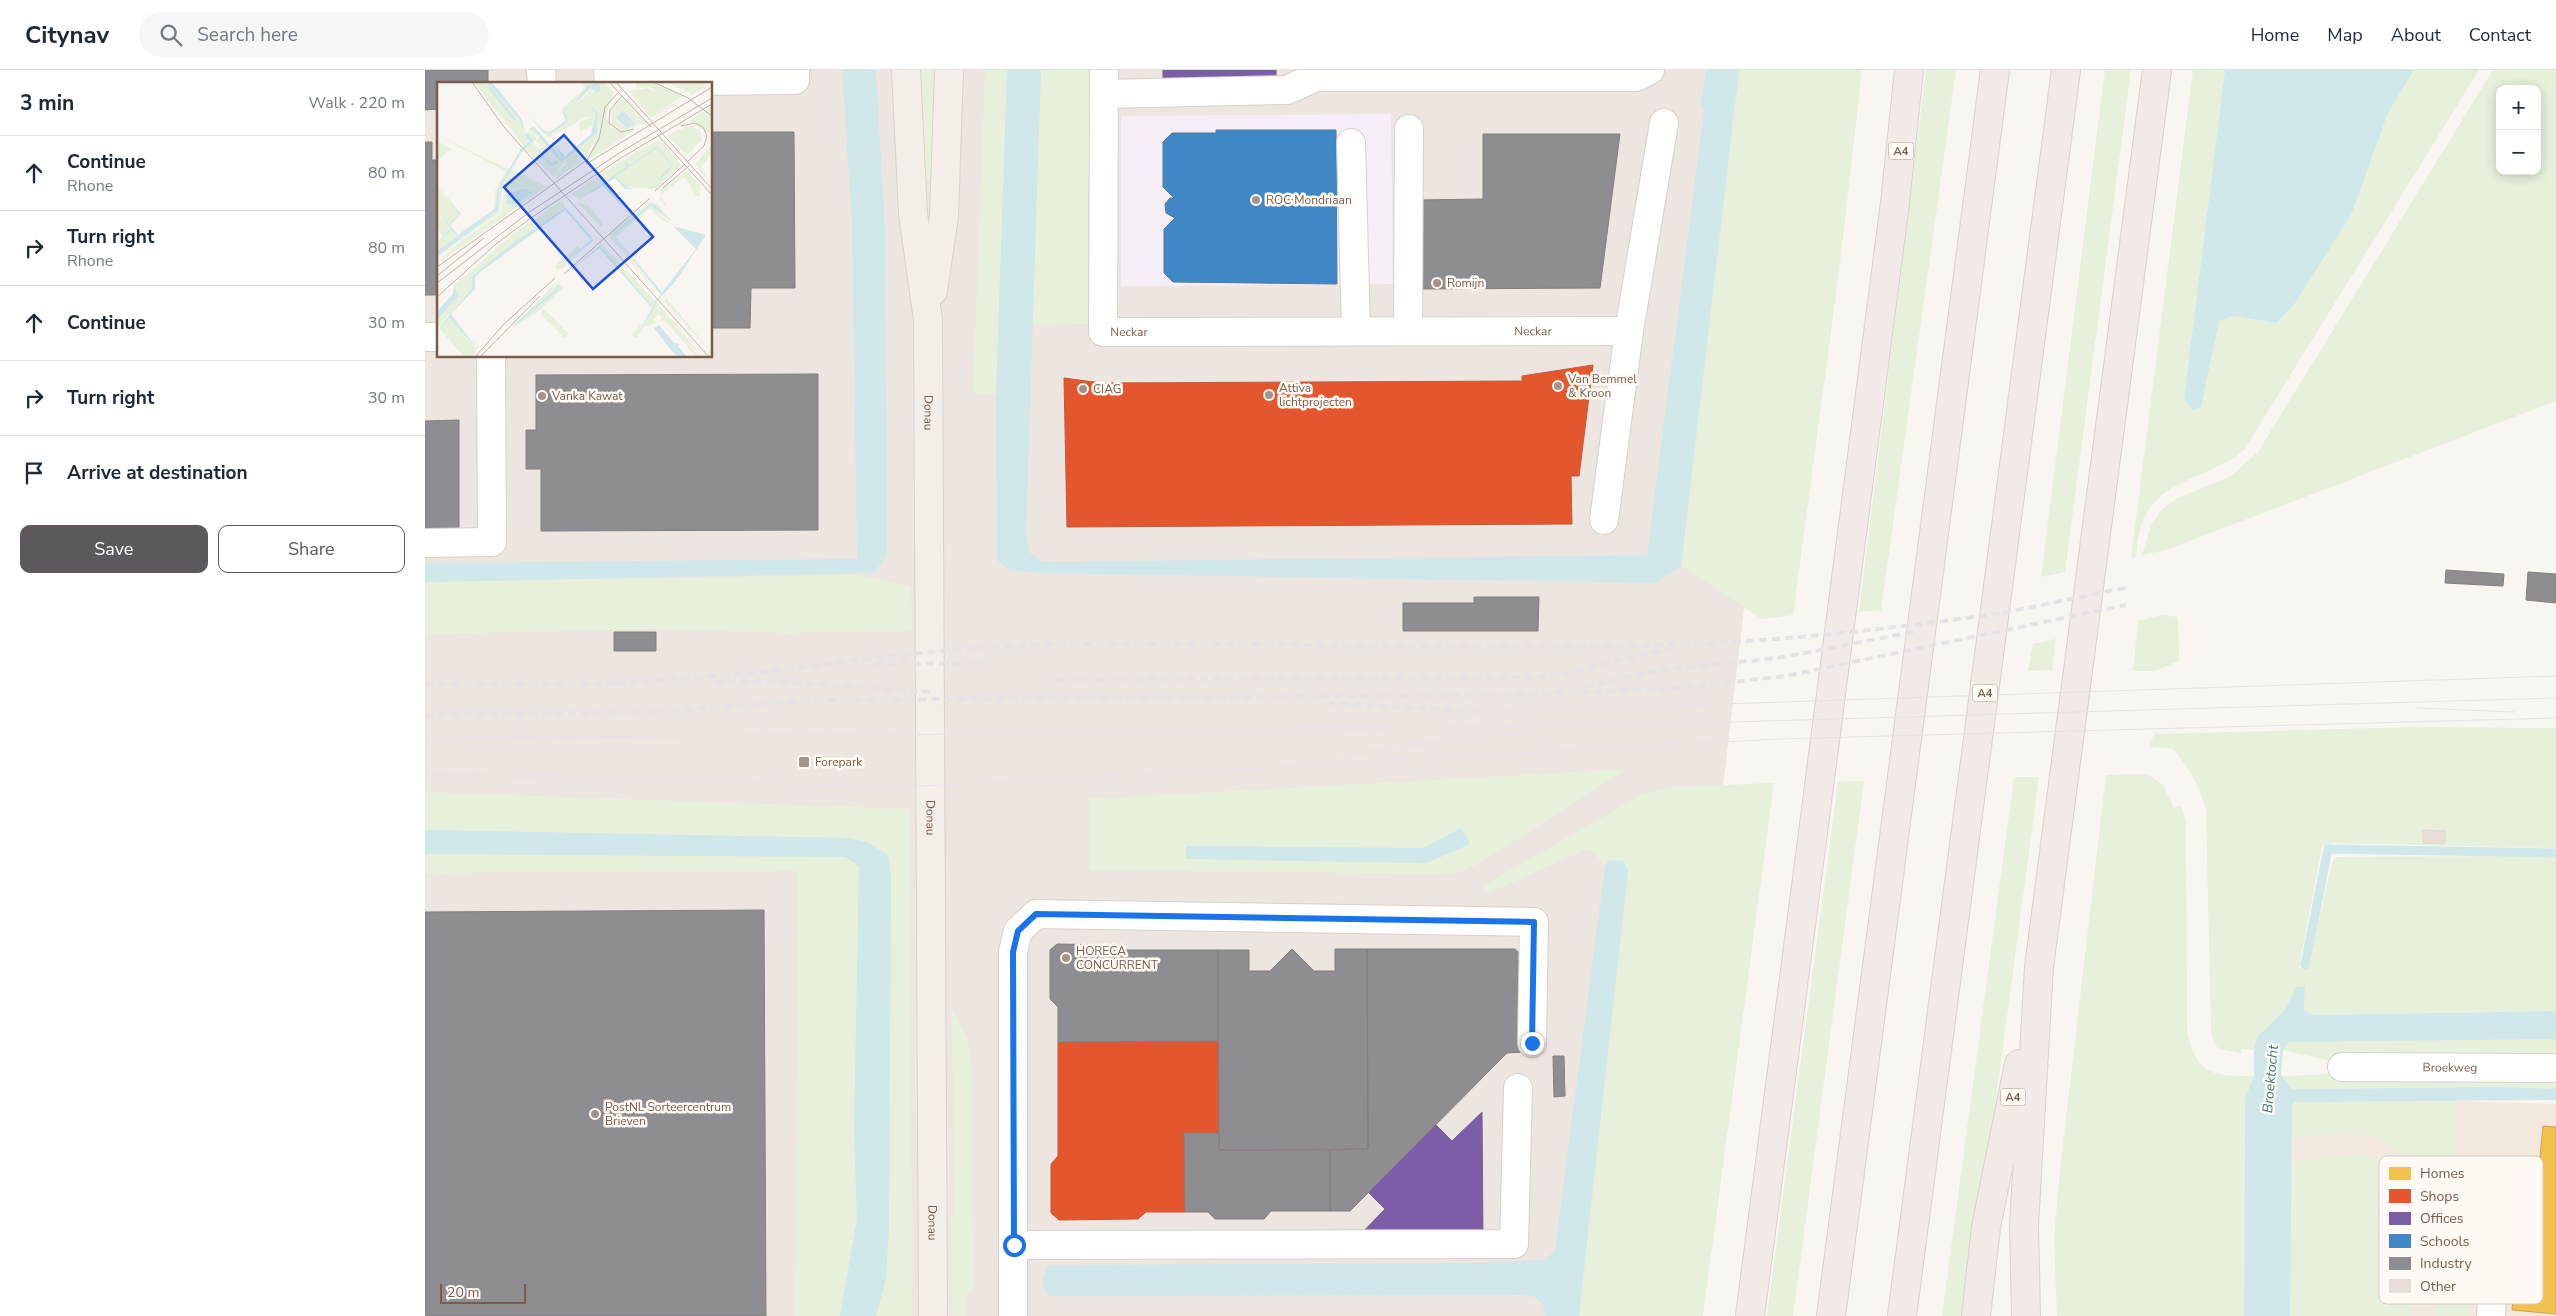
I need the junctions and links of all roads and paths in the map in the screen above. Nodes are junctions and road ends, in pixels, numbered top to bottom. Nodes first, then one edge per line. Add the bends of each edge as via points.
1 (608, 70) edge
2 (795, 70) edge
3 (906, 70) edge
4 (949, 70) edge
5 (1649, 70) edge
6 (1909, 70) edge
7 (1995, 70) edge
8 (2066, 70) edge
9 (2157, 70) edge
10 (1386, 73) edge
11 (1104, 82) edge
12 (1664, 123) dead end
13 (1409, 129) dead end
14 (1351, 143) dead end
15 (929, 320) junction
16 (1356, 331) junction
17 (1408, 331) junction
18 (1629, 331) junction
19 (491, 358) edge
20 (1604, 520) dead end
21 (425, 543) edge
22 (2039, 967) junction
23 (1532, 1043) dead end
24 (2342, 1066) dead end
25 (2556, 1068) edge
26 (1519, 1088) dead end
27 (1014, 1245) junction
28 (933, 1316) edge
29 (1013, 1316) edge
30 (1750, 1316) edge
31 (1831, 1316) edge
32 (1902, 1316) edge
33 (1976, 1316) edge
34 (2026, 1316) edge

1 - 2 street via 609,82 795,80
3 - 15 main road, Donau via 913,214
4 - 15 main road, Donau via 944,216
5 - 10 street via 1636,77
6 - 30 highway, A4 via 1887,272
7 - 31 highway
8 - 32 highway, A4
9 - 22 highway, A4
10 - 11 street via 1316,78 1287,90
11 - 16 street, Neckar via 1103,332
12 - 18 street
13 - 17 street
14 - 16 street
15 - 28 main road, Donau
16 - 17 street, Neckar
17 - 18 street, Neckar
18 - 20 street
19 - 21 street via 492,542
22 - 33 highway, A4 via 1986,1227
22 - 34 highway, A4 via 2024,1225
23 - 27 street via 1534,922 1036,914 1018,931 1013,952
24 - 25 street, Broekweg
26 - 27 street via 1513,1244
27 - 29 street

